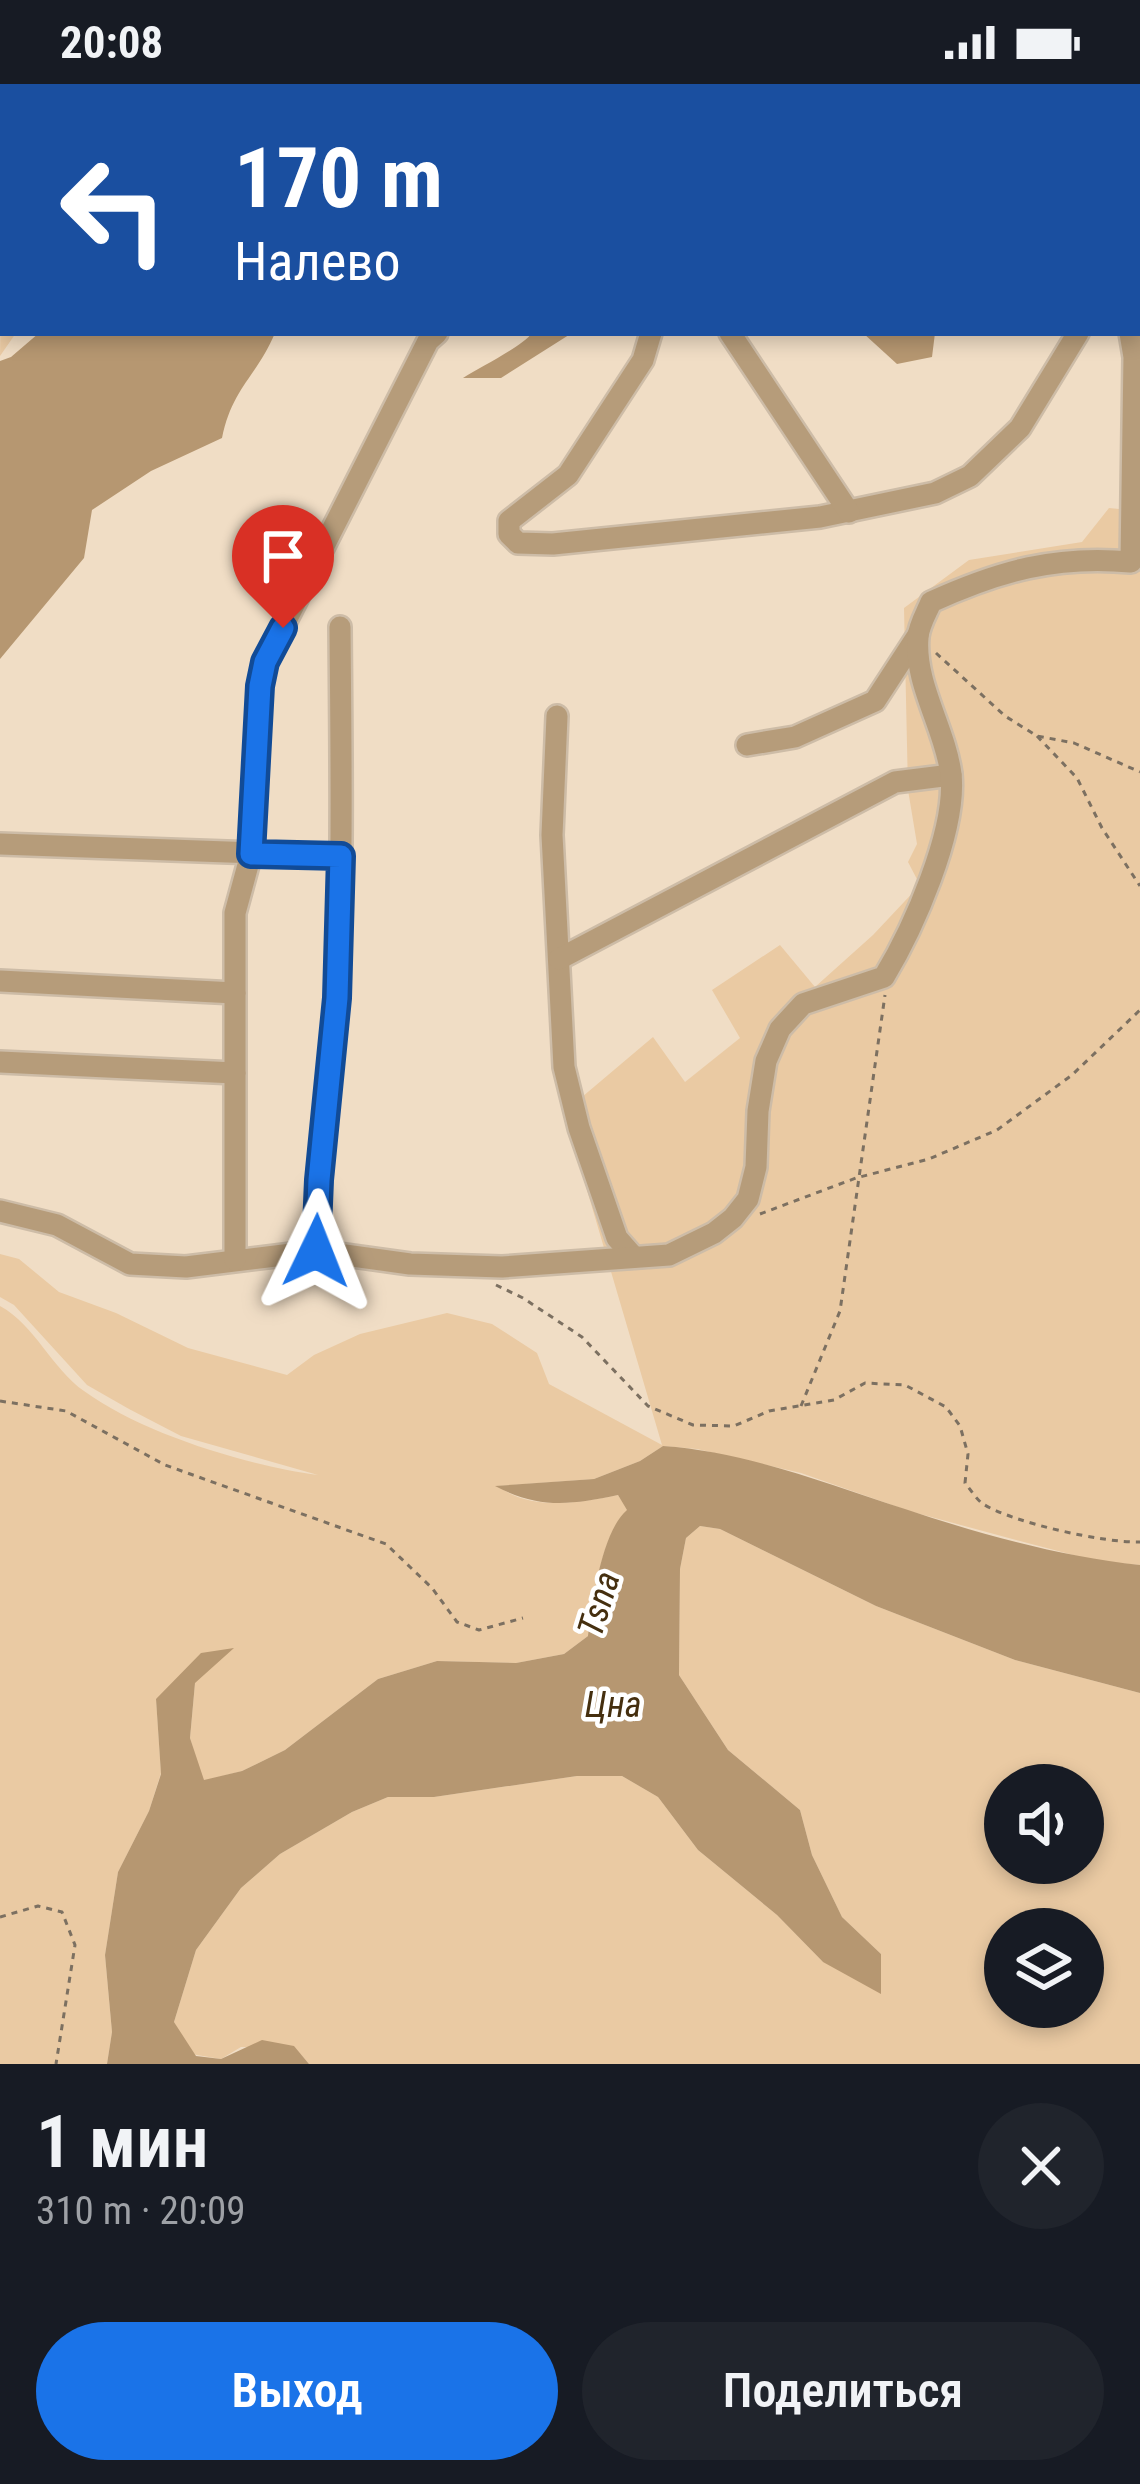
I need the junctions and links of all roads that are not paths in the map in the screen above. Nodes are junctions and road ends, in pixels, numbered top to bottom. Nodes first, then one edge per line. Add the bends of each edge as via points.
1 (434, 336) edge
2 (651, 336) edge
3 (732, 336) edge
4 (1076, 336) edge
5 (1130, 336) edge
6 (849, 512) junction
7 (1136, 567) edge
8 (340, 627) dead end
9 (918, 635) junction
10 (557, 716) dead end
11 (746, 746) dead end
12 (951, 775) junction
13 (0, 844) edge
14 (251, 854) junction
15 (341, 856) junction
16 (559, 959) junction
17 (0, 981) edge
18 (235, 993) junction
19 (0, 1062) edge
20 (235, 1073) junction
21 (0, 1211) edge
22 (316, 1251) junction
23 (632, 1255) junction
24 (235, 1260) junction

1 - 14 street via 265,662
2 - 6 street via 568,475 509,521 513,539 553,544
3 - 6 street
4 - 6 street via 1019,428 970,476 935,493
5 - 7 street
7 - 9 street via 1069,560 982,579 931,602
8 - 15 street
9 - 11 street via 875,701 795,737
9 - 12 street
10 - 16 street
12 - 16 street via 896,782
12 - 23 street via 947,822 914,926 884,977 803,1004 780,1029 766,1061 748,1198 733,1218 669,1255
13 - 14 street
14 - 15 street
14 - 18 street via 235,913
15 - 22 street
16 - 23 street via 564,1067 579,1128 617,1238
17 - 18 street
18 - 20 street
19 - 20 street
20 - 24 street
21 - 24 street via 57,1225 130,1264
22 - 23 street via 502,1267
22 - 24 street

